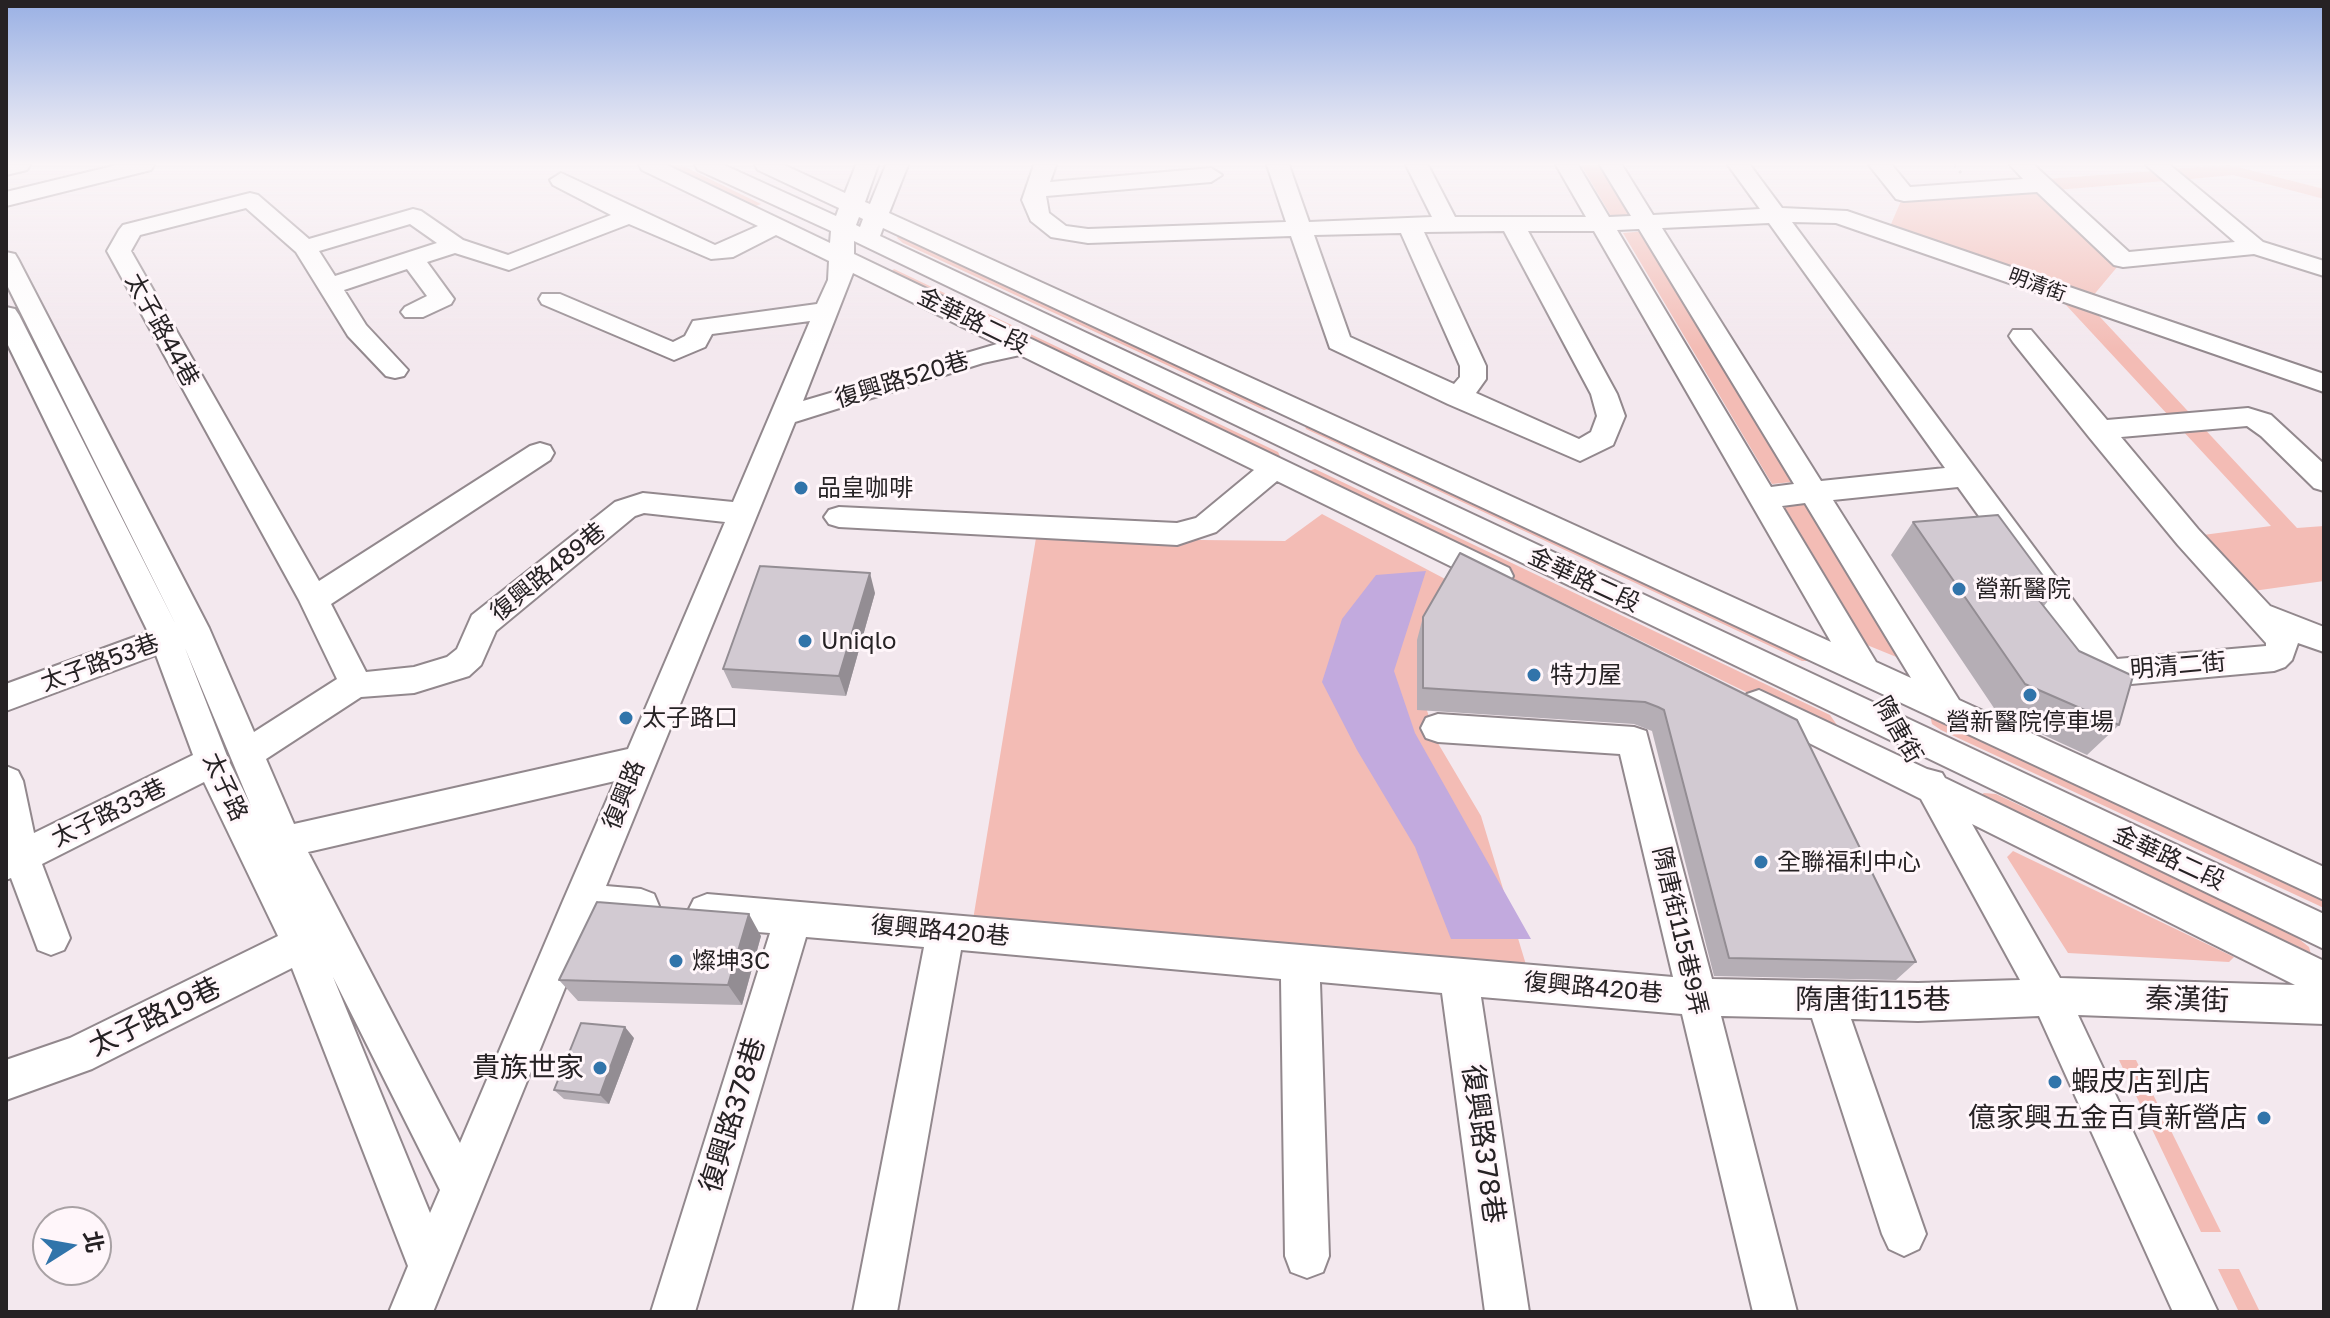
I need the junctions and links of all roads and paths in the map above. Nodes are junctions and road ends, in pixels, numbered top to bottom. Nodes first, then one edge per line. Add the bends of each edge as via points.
1 (1410, 226) edge
2 (145, 227) edge
3 (280, 227) edge
4 (378, 227) edge
5 (428, 227) edge
6 (603, 227) edge
7 (654, 227) edge
8 (776, 227) edge
9 (782, 227) edge
10 (803, 227) edge
11 (851, 227) edge
12 (865, 227) edge
13 (1051, 227) edge
14 (1301, 227) edge
15 (1396, 227) edge
16 (1514, 227) edge
17 (1603, 227) edge
18 (1649, 227) edge
19 (1783, 227) edge
20 (1873, 227) edge
21 (2086, 227) edge
22 (2231, 227) edge
23 (1302, 230) junction
24 (455, 245) junction
25 (2255, 247) junction
26 (305, 248) junction
27 (850, 256) junction
28 (6, 259) edge
29 (412, 259) junction
30 (2324, 269) edge
31 (330, 286) junction
32 (551, 299) dead end
33 (414, 312) dead end
34 (6, 315) edge
35 (2022, 336) dead end
36 (1024, 346) junction
37 (29, 360) edge
38 (395, 370) dead end
39 (2324, 383) edge
40 (1457, 398) junction
41 (781, 417) junction
42 (2099, 430) junction
43 (540, 453) dead end
44 (1276, 467) junction
45 (1964, 476) junction
46 (2324, 481) edge
47 (1815, 492) junction
48 (1761, 498) junction
49 (742, 513) junction
50 (839, 517) dead end
51 (1519, 586) edge
52 (314, 600) junction
53 (2258, 614) junction
54 (180, 633) junction
55 (2324, 640) edge
56 (1866, 674) junction
57 (366, 685) junction
58 (1733, 690) edge
59 (6, 698) edge
60 (1949, 712) junction
61 (1438, 728) dead end
62 (1898, 729) junction
63 (248, 753) junction
64 (638, 761) junction
65 (212, 762) junction
66 (6, 781) edge
67 (1931, 785) junction
68 (284, 842) junction
69 (14, 860) edge
70 (2324, 884) edge
71 (581, 901) junction
72 (793, 919) junction
73 (946, 931) junction
74 (2324, 932) edge
75 (51, 938) dead end
76 (301, 944) junction
77 (1300, 962) junction
78 (1459, 976) junction
79 (2324, 980) edge
80 (1695, 997) junction
81 (2050, 997) junction
82 (1825, 1000) junction
83 (2324, 1005) edge
84 (6, 1080) edge
85 (462, 1189) junction
86 (1904, 1234) dead end
87 (1307, 1256) dead end
88 (430, 1266) junction
89 (411, 1312) edge
90 (673, 1312) edge
91 (875, 1312) edge
92 (1507, 1312) edge
93 (1775, 1312) edge
94 (2196, 1312) edge

1 - 40 street via 1473,366 1473,379
2 - 52 street, 太子路44巷 via 131,230 119,251
3 - 26 street, 太子路44巷
4 - 26 street
5 - 24 street
6 - 24 street via 509,263
7 - 8 street via 711,252 725,252
9 - 27 street
10 - 27 street
11 - 27 street, 復興路
12 - 27 street, 復興路
13 - 23 street, 明清街 via 1088,236
14 - 23 street
15 - 23 street, 明清街
16 - 40 street via 1611,416 1603,438 1580,451
17 - 48 street, 隋唐街
18 - 47 street
19 - 45 street, 明清二街
20 - 39 street, 明清街
21 - 25 street via 2123,260
22 - 25 street
23 - 40 street via 1339,342
24 - 29 street
25 - 30 street
26 - 31 street
27 - 32 street via 702,327 696,341 674,352
27 - 36 street, 金華路二段
27 - 41 street, 復興路
27 - 56 street, 金華路二段 via 1026,283
27 - 62 street, 金華路二段
28 - 37 street, 太子路
29 - 31 street
29 - 33 street via 442,299
31 - 38 street via 357,330
34 - 37 street, 太子路
35 - 42 street, 明清二街
36 - 41 street, 復興路520巷
36 - 44 street, 金華路二段
37 - 54 street, 太子路
41 - 49 street, 復興路
42 - 46 street via 2248,417 2271,429
42 - 53 street, 明清二街
43 - 52 street
44 - 50 street via 1206,525 1177,534
44 - 51 street, 金華路二段
45 - 47 street
45 - 53 street, 明清二街 via 2109,673 2274,658 2282,640
47 - 48 street
47 - 60 street
48 - 56 street, 隋唐街
49 - 57 street, 復興路489巷 via 643,503 625,509 483,624 470,656 458,667 414,680
49 - 64 street, 復興路
52 - 57 street, 太子路44巷
53 - 55 street
54 - 59 street, 太子路53巷
54 - 63 street, 太子路
54 - 65 street, 太子路
56 - 60 street, 金華路二段
56 - 62 street, 隋唐街
57 - 63 street
58 - 67 street, 金華路二段
60 - 70 street, 金華路二段
61 - 80 street, 隋唐街115巷9弄 via 1634,741
62 - 67 street, 隋唐街
62 - 74 street, 金華路二段
63 - 68 street, 太子路
64 - 68 street
64 - 71 street, 復興路
65 - 69 street, 太子路33巷
65 - 76 street, 太子路
66 - 69 street
67 - 79 street, 金華路二段
67 - 81 street, 隋唐街
68 - 85 street, 太子路
69 - 75 street
71 - 72 street, 復興路420巷
71 - 85 street, 復興路
72 - 73 street, 復興路420巷
72 - 90 street, 復興路378巷
73 - 77 street, 復興路420巷
73 - 91 street
76 - 84 street, 太子路19巷 via 78,1055
76 - 88 street, 太子路
77 - 78 street, 復興路420巷
77 - 87 street
78 - 80 street, 復興路420巷
78 - 92 street, 復興路378巷
80 - 82 street, 隋唐街115巷
80 - 93 street, 隋唐街115巷9弄
81 - 82 street, 隋唐街115巷
81 - 83 street, 秦漢街
81 - 94 street, 隋唐街
82 - 86 street
85 - 88 street, 復興路
88 - 89 street, 復興路

